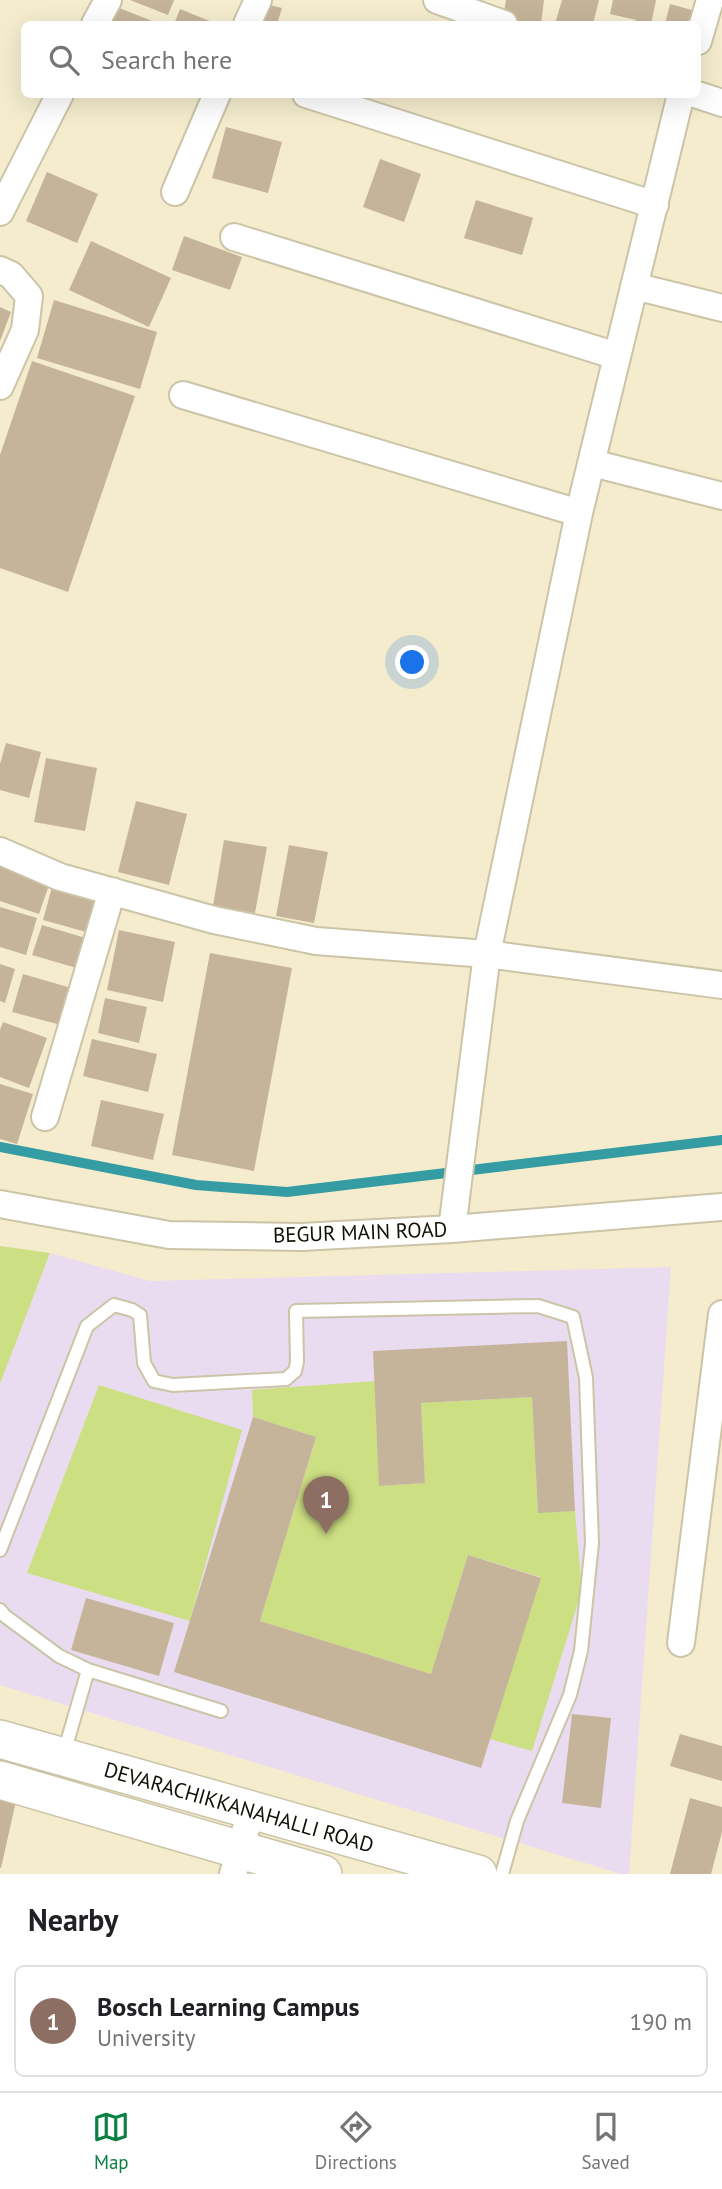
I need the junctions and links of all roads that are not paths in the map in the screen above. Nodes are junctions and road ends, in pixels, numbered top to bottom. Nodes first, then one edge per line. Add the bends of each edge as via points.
1 (108, 0) edge
2 (258, 0) edge
3 (437, 0) edge
4 (710, 0) edge
5 (466, 5) edge
6 (97, 21) edge
7 (248, 21) edge
8 (498, 21) edge
9 (701, 31) edge
10 (701, 96) edge
11 (58, 98) edge
12 (215, 98) edge
13 (319, 98) edge
14 (680, 98) edge
15 (722, 103) edge
16 (175, 192) dead end
17 (654, 205) junction
18 (0, 212) edge
19 (234, 237) dead end
20 (0, 270) edge
21 (635, 286) junction
22 (722, 308) edge
23 (617, 356) junction
24 (0, 386) edge
25 (183, 396) dead end
26 (592, 463) junction
27 (722, 496) edge
28 (579, 513) junction
29 (0, 851) edge
30 (112, 891) junction
31 (487, 954) junction
32 (722, 985) edge
33 (45, 1117) dead end
34 (0, 1204) edge
35 (722, 1207) edge
36 (452, 1229) junction
37 (722, 1314) edge
38 (0, 1550) edge
39 (0, 1610) edge
40 (681, 1643) dead end
41 (88, 1670) junction
42 (221, 1712) dead end
43 (0, 1739) edge
44 (62, 1757) junction
45 (0, 1780) edge
46 (251, 1811) junction
47 (236, 1862) edge
48 (323, 1874) edge
49 (478, 1874) edge
50 (502, 1874) edge

1 - 6 street
2 - 7 street
3 - 5 street
4 - 9 street
5 - 8 street
10 - 15 street
11 - 18 street
12 - 16 street
13 - 17 street
14 - 17 street
17 - 21 street
19 - 23 street
20 - 24 street via 11,275 29,296 25,330
21 - 22 street
21 - 23 street
23 - 26 street
25 - 28 street
26 - 27 street
26 - 28 street
28 - 31 street
29 - 30 street via 60,877
30 - 31 street via 316,941
30 - 33 street
31 - 32 street
31 - 36 street
34 - 36 street, BEGUR MAIN ROAD via 169,1235 301,1237
35 - 36 street, BEGUR MAIN ROAD
37 - 40 street
38 - 50 lane via 87,1326 114,1305 140,1315 144,1363 153,1381 173,1385 286,1379 297,1362 296,1311 538,1306 573,1317 586,1378 592,1543 581,1651 570,1695 517,1821
39 - 41 lane via 59,1656
41 - 42 lane
41 - 44 lane
43 - 44 main road, DEVARACHIKKANAHALLI ROAD
44 - 46 main road, DEVARACHIKKANAHALLI ROAD
45 - 47 main road, DEVARACHIKKANAHALLI ROAD
46 - 47 street
46 - 49 main road, DEVARACHIKKANAHALLI ROAD
47 - 48 main road, DEVARACHIKKANAHALLI ROAD

